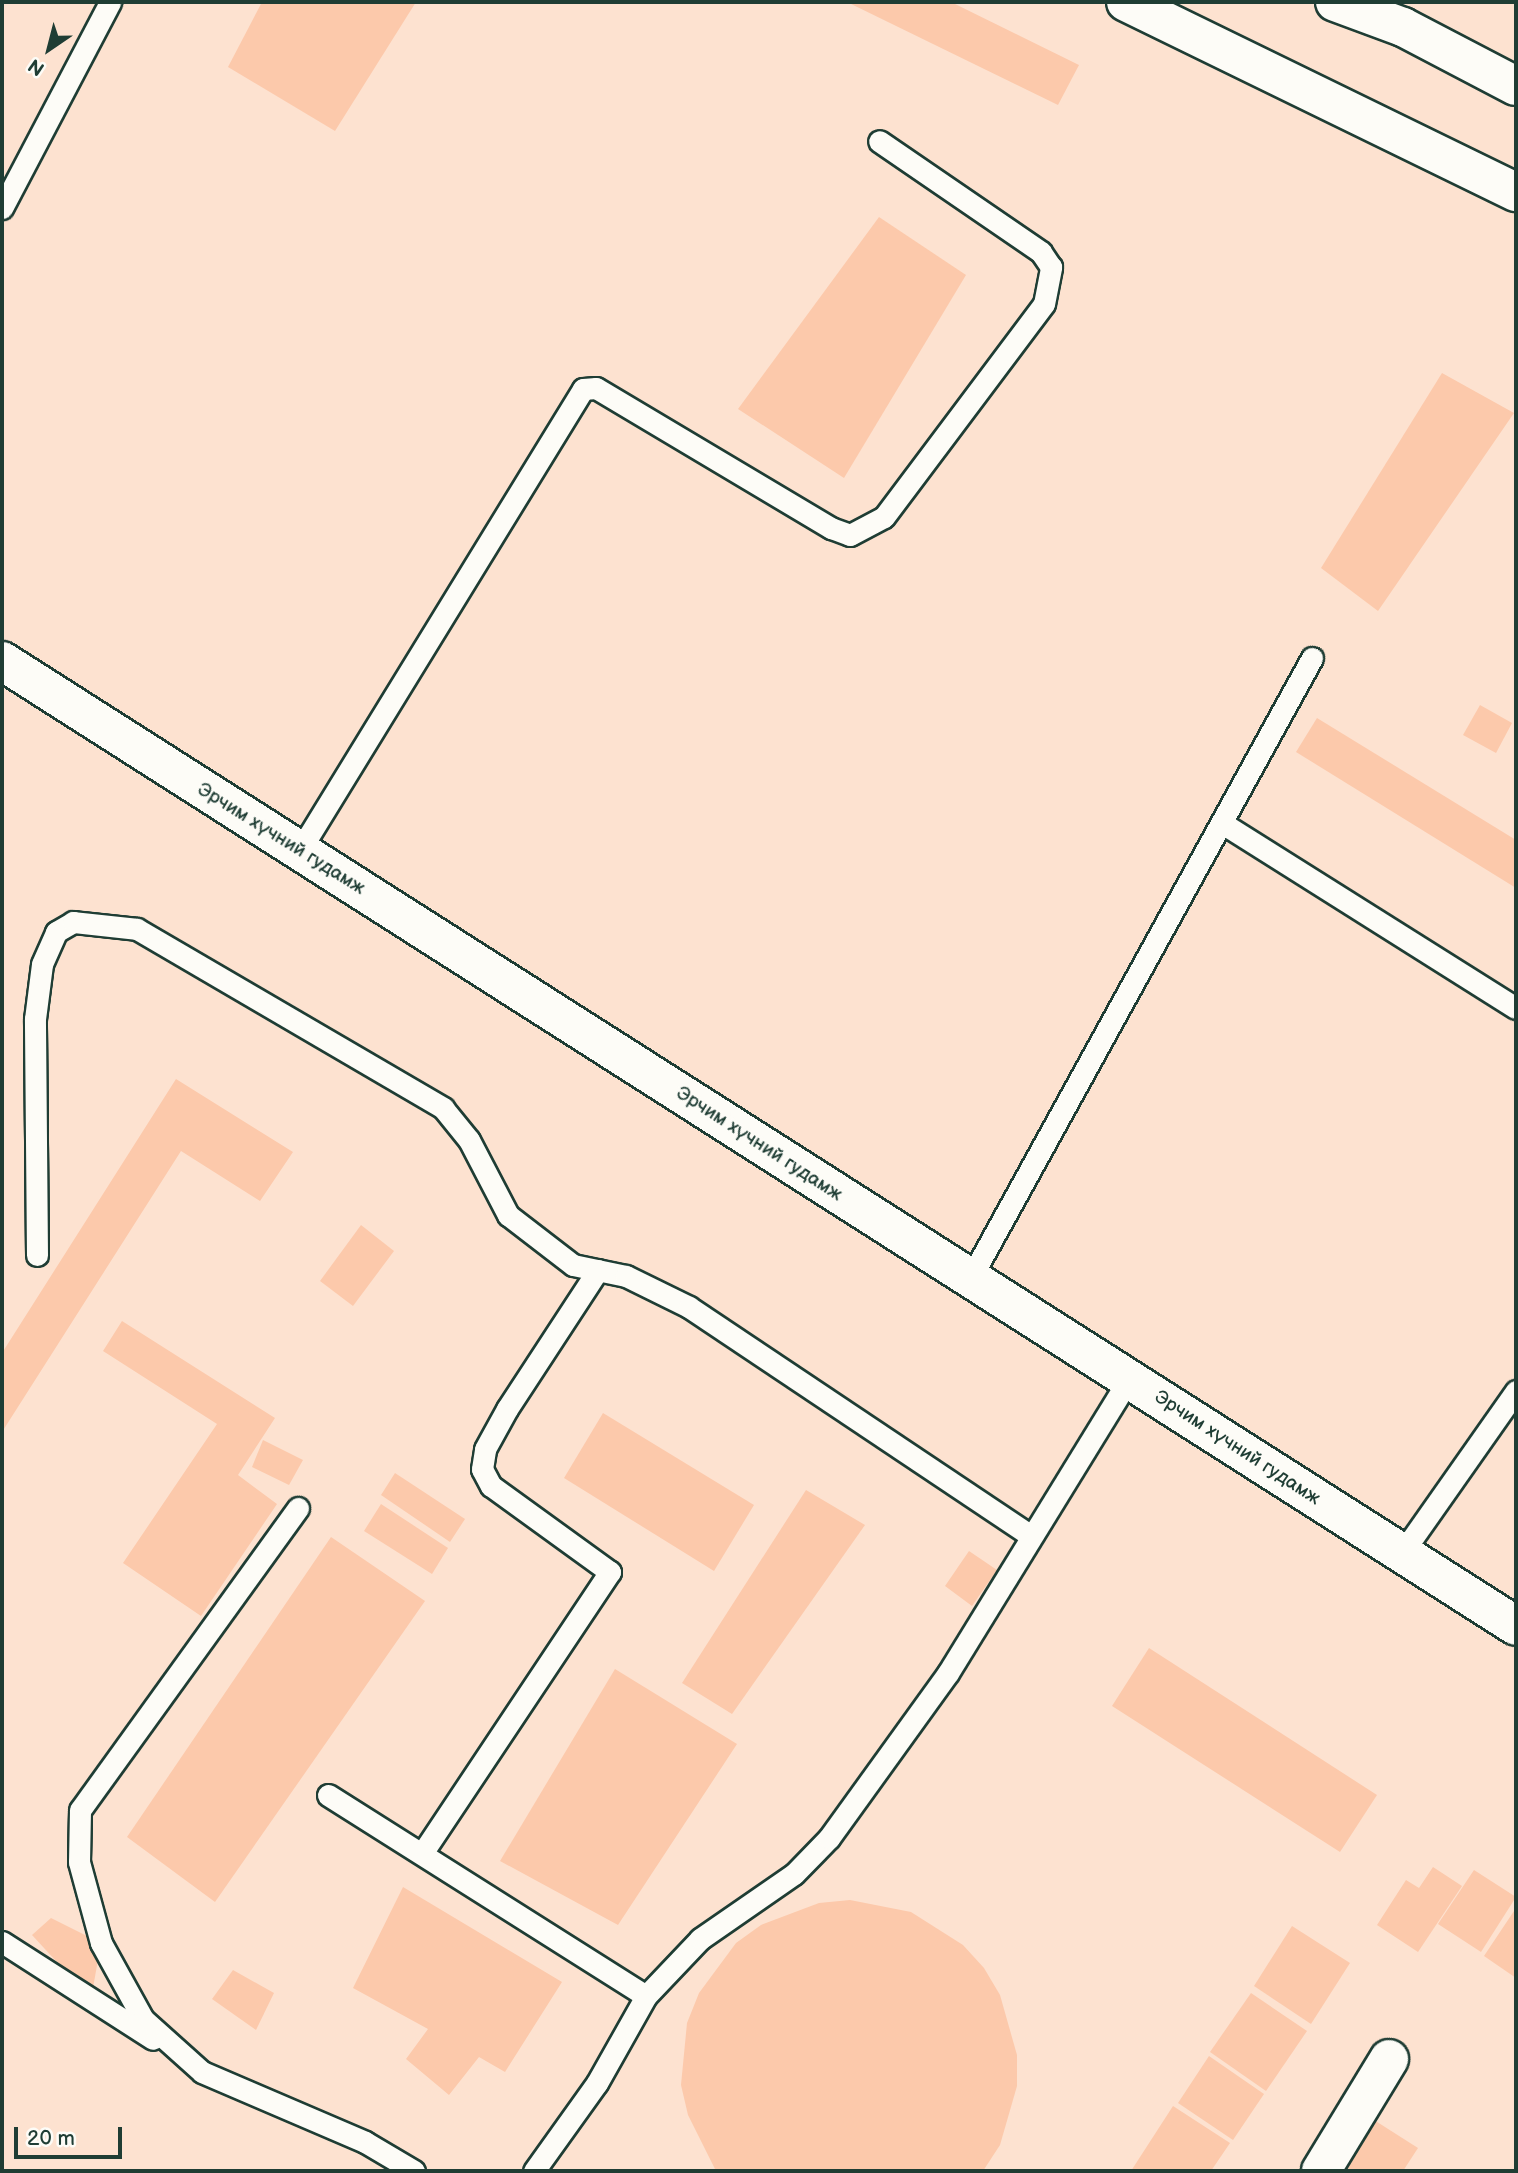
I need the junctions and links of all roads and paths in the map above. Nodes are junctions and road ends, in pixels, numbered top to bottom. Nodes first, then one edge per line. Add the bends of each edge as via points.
1 (110, 2) edge
2 (1126, 2) edge
3 (1335, 2) edge
4 (1516, 86) edge
5 (879, 141) dead end
6 (1516, 192) edge
7 (2, 208) edge
8 (1312, 658) dead end
9 (2, 661) edge
10 (1222, 823) junction
11 (300, 850) junction
12 (1516, 1008) edge
13 (37, 1255) dead end
14 (598, 1270) junction
15 (970, 1279) junction
16 (1129, 1379) junction
17 (1516, 1391) edge
18 (298, 1508) dead end
19 (1028, 1534) junction
20 (1402, 1553) junction
21 (1516, 1626) edge
22 (328, 1795) dead end
23 (423, 1852) junction
24 (2, 1942) edge
25 (646, 1996) junction
26 (1389, 2059) dead end
27 (195, 2066) junction
28 (414, 2171) edge
29 (534, 2171) edge
30 (1321, 2171) edge

1 - 7 lane
2 - 6 main road
3 - 4 main road via 1403,27
5 - 11 lane via 1041,252 1051,267 1044,304 884,517 850,535 831,528 596,388 583,389
8 - 10 lane
9 - 11 main road, Эрчим хүчний гудамж
10 - 12 lane
10 - 15 lane
11 - 15 main road, Эрчим хүчний гудамж
13 - 14 lane via 35,1019 42,964 56,932 73,922 137,929 443,1108 468,1140 508,1215 573,1265
14 - 19 lane via 626,1276 689,1307
14 - 23 lane via 507,1409 485,1449 482,1469 491,1486 610,1573
15 - 16 main road, Эрчим хүчний гудамж
16 - 19 lane
16 - 20 main road, Эрчим хүчний гудамж
17 - 20 lane
18 - 27 lane via 80,1810 79,1862 101,1943 143,2019
19 - 25 lane via 948,1672 830,1838 794,1874 692,1946
20 - 21 main road, Эрчим хүчний гудамж
22 - 23 lane
23 - 25 lane
24 - 27 lane
25 - 29 lane via 571,2123
26 - 30 main road
27 - 28 lane via 365,2142

